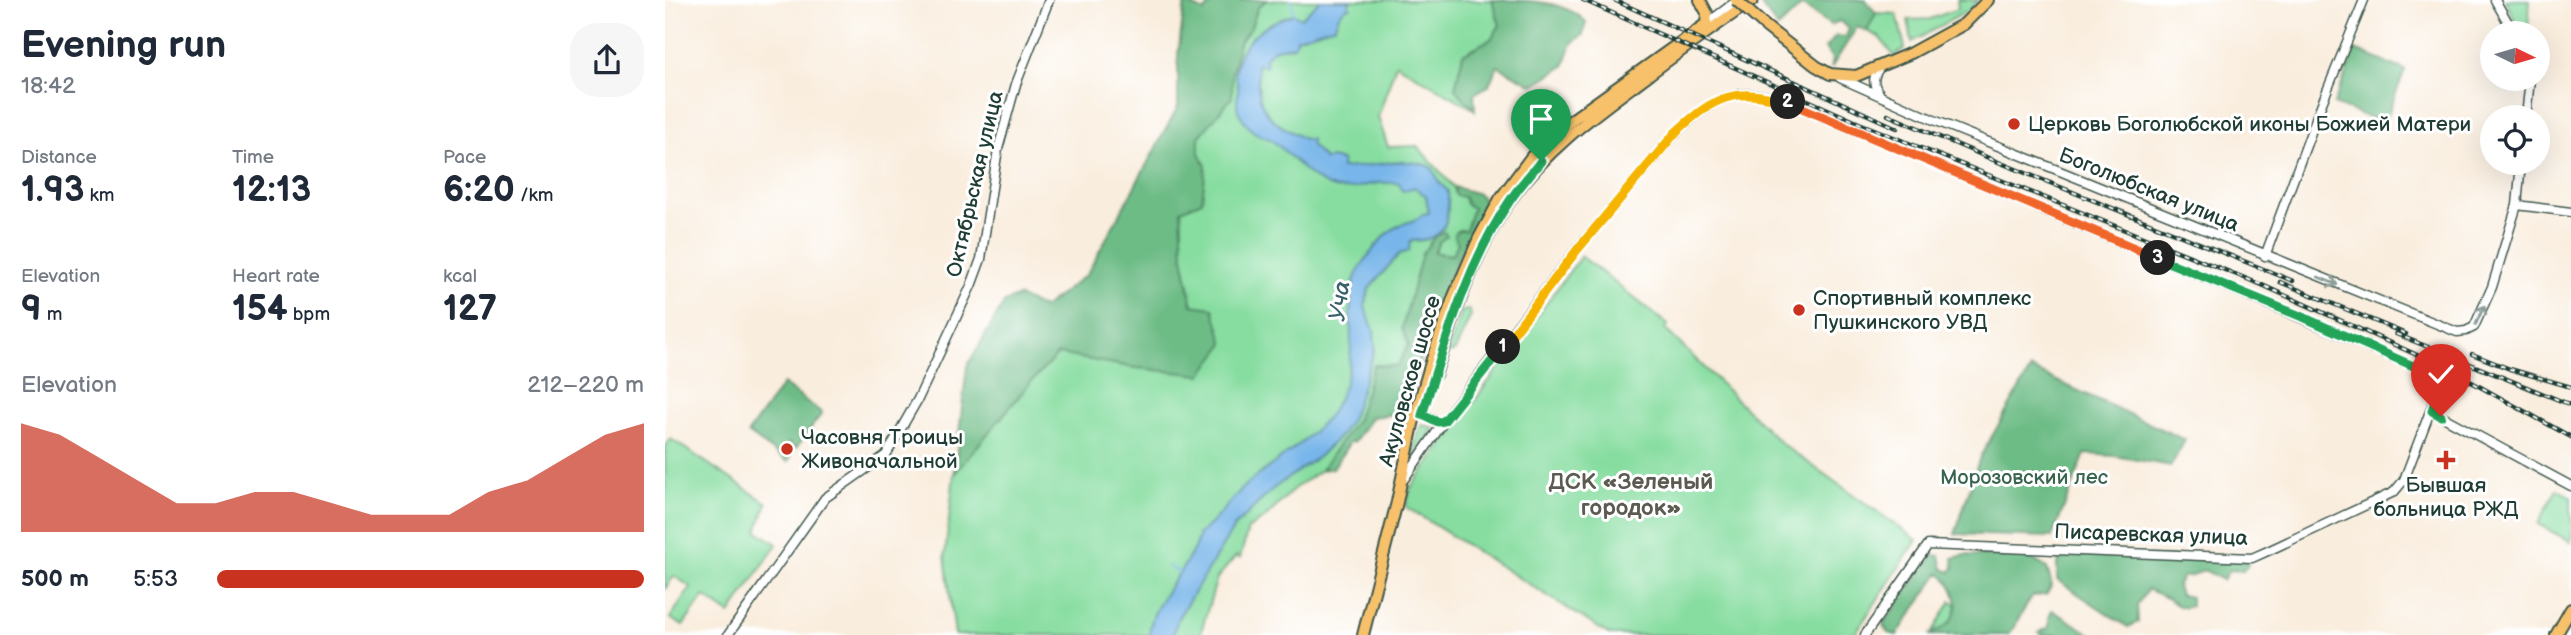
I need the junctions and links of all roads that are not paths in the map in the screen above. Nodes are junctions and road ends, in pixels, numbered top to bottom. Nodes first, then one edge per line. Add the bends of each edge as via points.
1 (1049, 0) edge
2 (1700, 0) edge
3 (1737, 0) edge
4 (1753, 0) edge
5 (1988, 0) edge
6 (2364, 0) edge
7 (2495, 0) edge
8 (2507, 21) edge
9 (1706, 24) junction
10 (1881, 66) junction
11 (1830, 74) junction
12 (1880, 95) junction
13 (2520, 175) edge
14 (2517, 205) junction
15 (2571, 212) edge
16 (2265, 256) junction
17 (2432, 411) junction
18 (1419, 413) junction
19 (1444, 421) junction
20 (1400, 484) junction
21 (2571, 486) edge
22 (2571, 609) edge
23 (728, 635) edge
24 (1363, 635) edge
25 (1865, 635) edge
26 (2556, 635) edge

1 - 23 street, Октябрьская улица via 1016,84 998,149 981,259 918,399 886,455 825,498
2 - 9 main road via 1707,13
3 - 9 street, Акуловское шоссе
3 - 11 main road, bridge
4 - 18 main road, Акуловское шоссе via 1573,131 1541,161 1510,200 1486,243
5 - 10 main road via 1964,24
6 - 16 street
7 - 8 street
9 - 18 main road, Акуловское шоссе via 1573,119 1532,156 1500,199 1454,296
10 - 11 main road via 1856,76
10 - 12 street via 1874,79
11 - 12 street, Боголюбская улица
12 - 16 street, Боголюбская улица
13 - 14 street
14 - 15 street
16 -> 14 street, Боголюбская улица via 2457,332 2466,331 2474,327 2492,288
17 - 19 street, Писаревская улица via 2438,383 2429,373 1787,102 1749,94 1730,96 1692,117 1663,148
17 - 21 street
17 - 25 street, Писаревская улица via 2404,480 2394,492 2252,558 1928,545
18 - 19 street
18 - 20 main road, Акуловское шоссе
19 - 20 street
20 - 24 main road, Акуловское шоссе
22 - 26 main road

